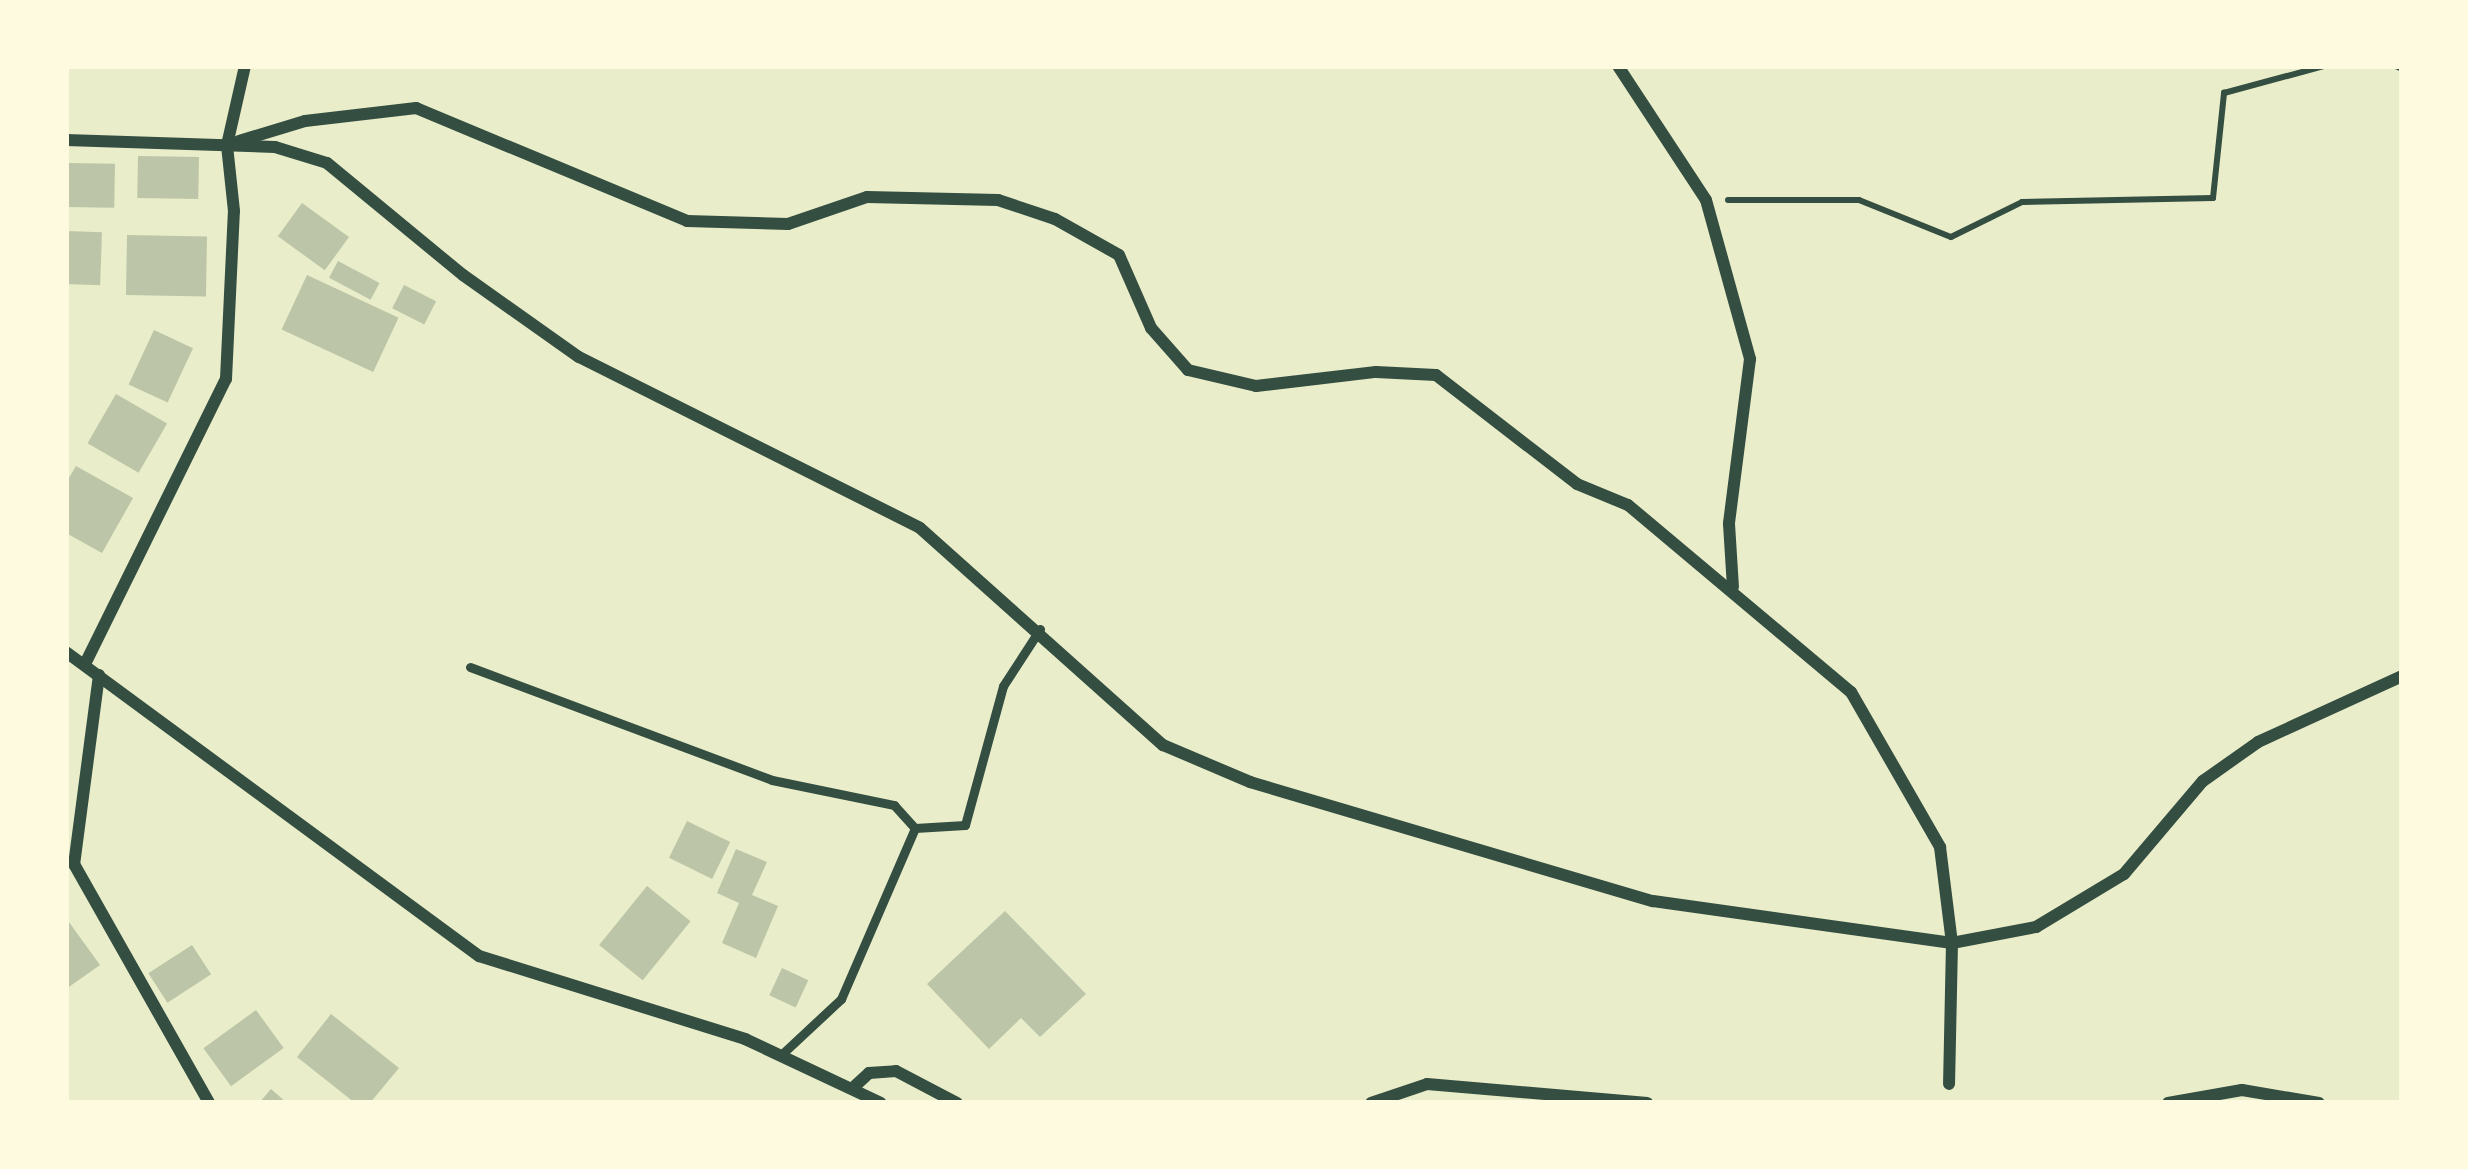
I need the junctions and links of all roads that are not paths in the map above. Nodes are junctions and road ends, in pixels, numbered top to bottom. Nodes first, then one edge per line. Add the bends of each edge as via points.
1 (245, 66) edge
2 (1618, 66) edge
3 (66, 140) edge
4 (227, 145) junction
5 (1733, 587) junction
6 (1040, 629) junction
7 (66, 652) edge
8 (86, 664) junction
9 (470, 667) dead end
10 (99, 674) junction
11 (2402, 676) edge
12 (915, 829) junction
13 (1952, 944) junction
14 (782, 1054) junction
15 (1949, 1084) dead end
16 (855, 1086) junction
17 (209, 1103) edge
18 (881, 1103) edge
19 (957, 1103) edge
20 (1371, 1103) edge
21 (1647, 1103) edge
22 (2168, 1103) edge
23 (2319, 1103) edge

1 - 4 street
2 - 5 street via 1706,200 1750,359 1729,524
3 - 4 street
4 - 5 street via 305,121 416,108 686,221 788,224 867,196 998,200 1119,255 1151,328 1188,370 1256,386 1376,372 1436,375 1577,484 1628,505
4 - 6 street via 275,146 327,163 579,357 920,528
4 - 8 street via 234,211 226,379
5 - 13 street via 1851,692 1915,793 1940,847
6 - 12 lane via 1004,686 964,825
6 - 13 street via 1109,703 1163,745 1250,782 1653,901
7 - 8 street
8 - 10 street
9 - 12 lane via 772,780 894,805
10 - 14 street via 479,956
10 - 17 street via 74,864
11 - 13 street via 2258,742 2203,781 2123,874 2036,927
12 - 14 lane via 841,999
13 - 15 street
14 - 16 street
16 - 18 street
16 - 19 street via 869,1073 896,1071
20 - 21 street via 1427,1084
22 - 23 street via 2242,1090

